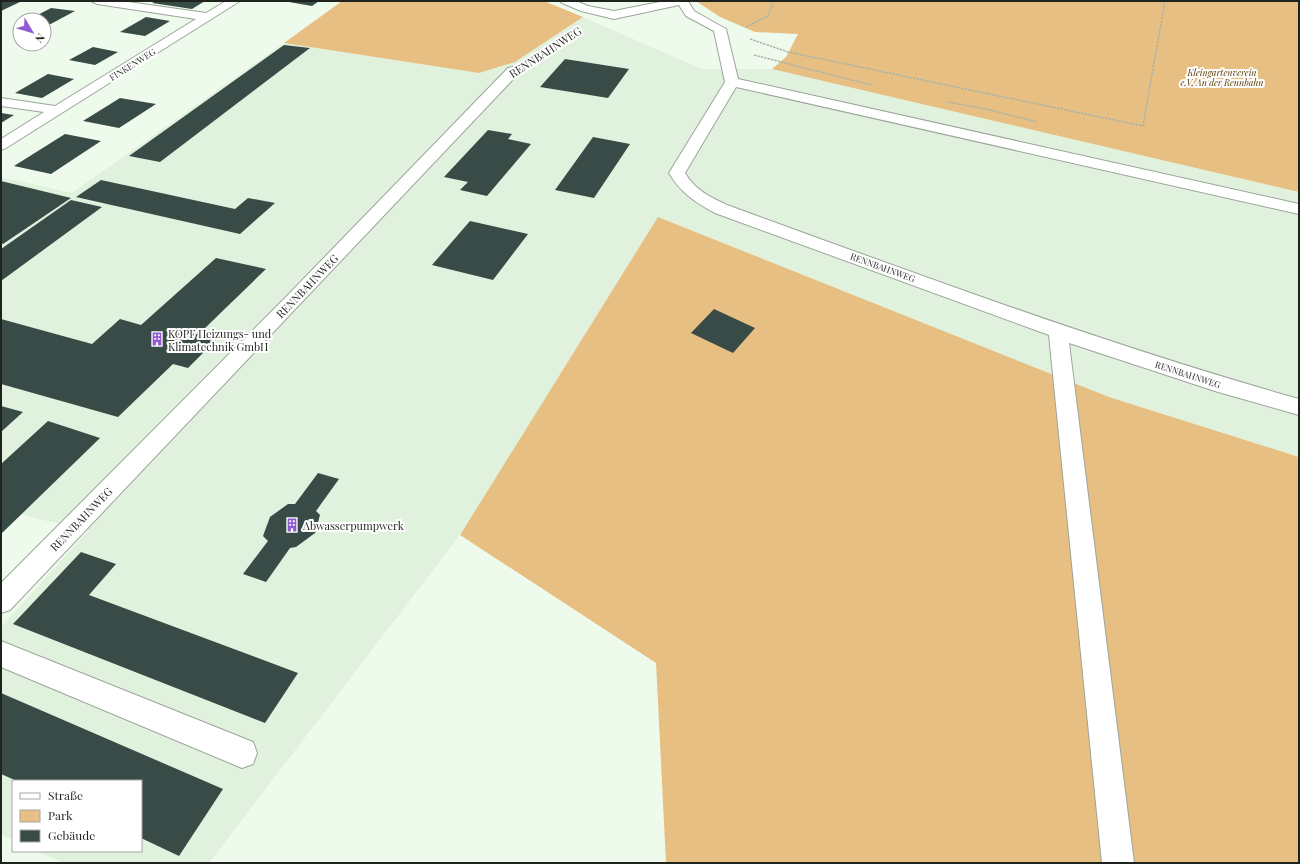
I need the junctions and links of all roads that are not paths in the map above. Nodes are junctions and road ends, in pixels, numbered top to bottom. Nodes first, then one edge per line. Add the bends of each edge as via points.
1 (97, 1) edge
2 (234, 1) edge
3 (566, 1) edge
4 (682, 1) edge
5 (207, 17) junction
6 (513, 71) road end
7 (732, 82) junction
8 (1, 102) edge
9 (56, 110) junction
10 (1, 145) edge
11 (1299, 209) edge
12 (1058, 330) junction
13 (1299, 407) edge
14 (1, 601) edge
15 (1, 654) edge
16 (242, 752) dead end
17 (1118, 863) edge

1 - 5 street
2 - 5 street, FINKENWEG
3 - 4 street via 585,9 614,15
4 - 7 street via 690,13 720,29
5 - 9 street, FINKENWEG
6 - 14 street, RENNBAHNWEG
7 - 11 street
7 - 12 street, RENNBAHNWEG via 677,173 683,185 696,197 721,209
8 - 9 street
9 - 10 street, FINKENWEG
12 - 13 street, RENNBAHNWEG via 1232,389
12 - 17 street
15 - 16 street

